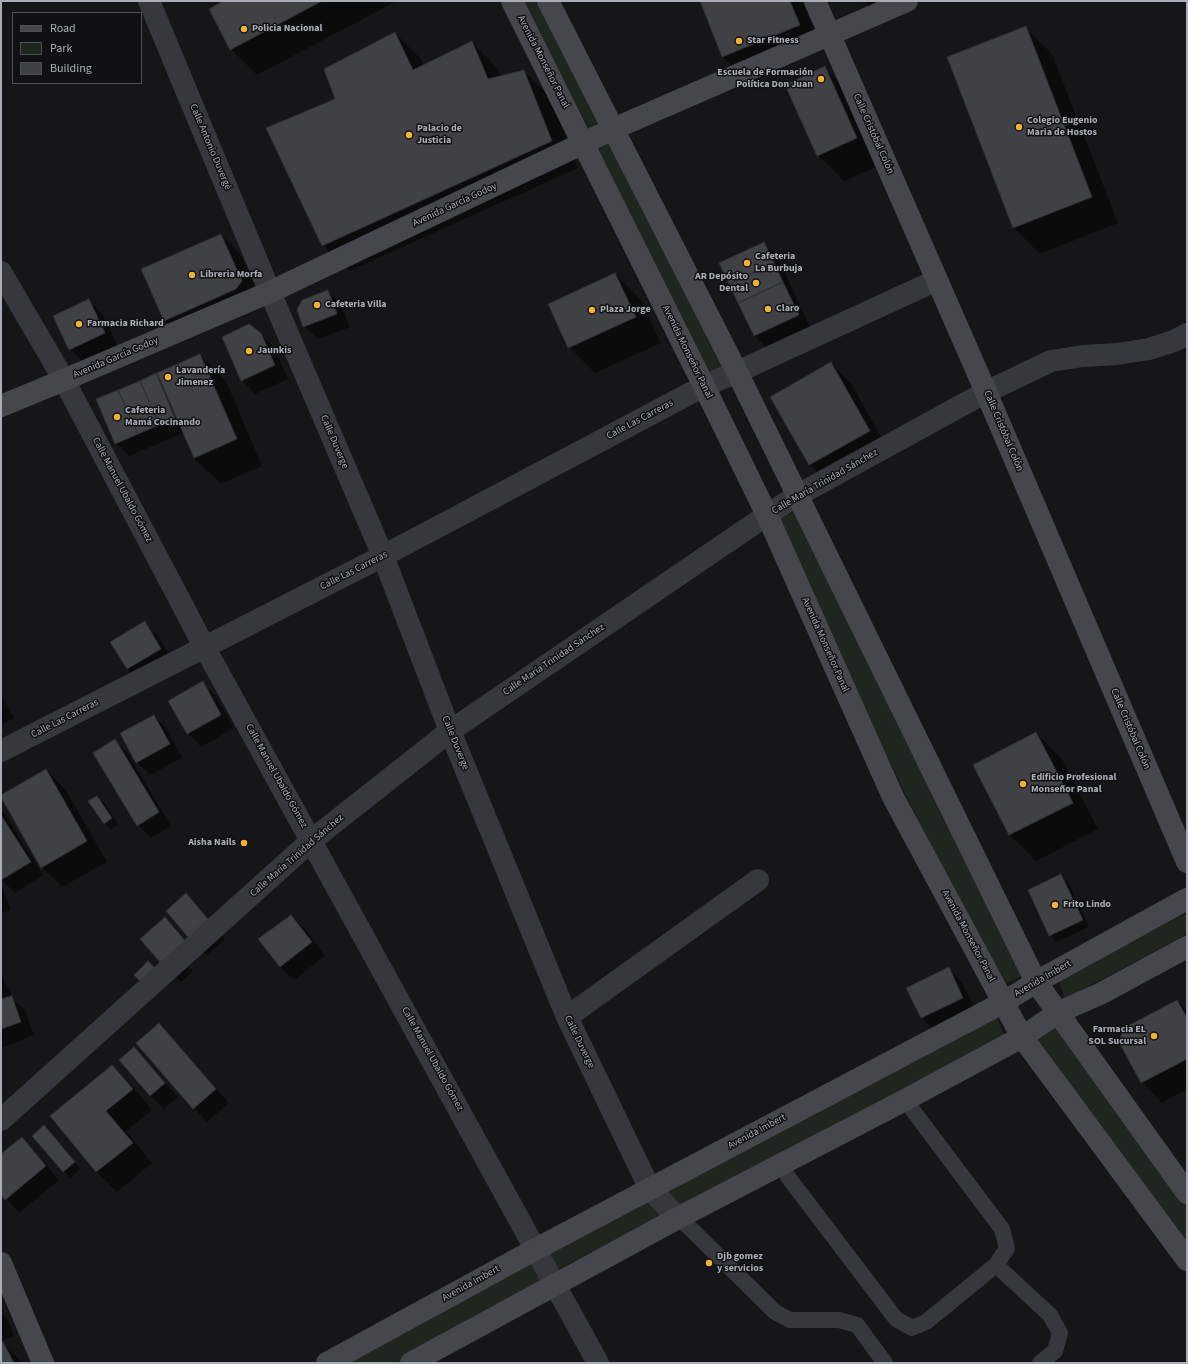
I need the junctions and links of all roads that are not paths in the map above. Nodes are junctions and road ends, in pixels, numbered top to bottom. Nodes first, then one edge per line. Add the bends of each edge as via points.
1 (149, 1) edge
2 (512, 1) edge
3 (548, 1) edge
4 (815, 1) edge
5 (907, 1) edge
6 (830, 35) junction
7 (613, 129) junction
8 (584, 144) junction
9 (1, 272) edge
10 (937, 280) junction
11 (270, 292) junction
12 (1183, 344) edge
13 (737, 372) junction
14 (64, 380) junction
15 (704, 386) junction
16 (986, 392) junction
17 (1, 406) edge
18 (798, 496) junction
19 (767, 515) junction
20 (383, 556) junction
21 (205, 648) junction
22 (450, 731) junction
23 (1, 751) edge
24 (312, 840) junction
25 (1187, 862) edge
26 (758, 880) dead end
27 (1187, 899) edge
28 (1187, 947) edge
29 (1036, 982) junction
30 (1004, 1002) junction
31 (1059, 1012) junction
32 (567, 1017) junction
33 (1022, 1037) junction
34 (905, 1100) junction
35 (1, 1120) edge
36 (781, 1165) junction
37 (650, 1189) junction
38 (1187, 1193) edge
39 (678, 1218) junction
40 (536, 1249) junction
41 (1187, 1260) edge
42 (1, 1263) edge
43 (996, 1265) junction
44 (556, 1285) junction
45 (43, 1363) edge
46 (327, 1363) edge
47 (411, 1363) edge
48 (598, 1363) edge
49 (885, 1363) edge
50 (1040, 1363) edge

1 - 11 street, Calle Antonio Duvergé
2 - 8 main road, Avenida Monseñor Panal
3 - 7 main road
4 - 6 main road, Calle Cristóbal Colón
5 - 6 main road, Avenida García Godoy
6 - 7 main road, Avenida García Godoy
6 - 10 main road, Calle Cristóbal Colón
7 - 8 main road, Avenida García Godoy
7 - 13 main road
8 - 11 main road, Avenida García Godoy
8 - 15 main road, Avenida Monseñor Panal
9 - 14 street, Calle Manuel Ubaldo Gómez
10 - 13 street, Calle Las Carreras
10 - 16 main road, Calle Cristóbal Colón
11 - 14 main road, Avenida García Godoy
11 - 20 street, Calle Duverge
12 - 16 street, Calle María Trinidad Sánchez via 1051,361
13 - 15 street, Calle Las Carreras
13 - 18 main road
14 - 17 main road, Avenida García Godoy
14 - 21 street, Calle Manuel Ubaldo Gómez
15 - 19 main road, Avenida Monseñor Panal
15 - 20 street, Calle Las Carreras
16 - 18 street, Calle María Trinidad Sánchez
16 - 25 main road, Calle Cristóbal Colón
18 - 19 street, Calle María Trinidad Sánchez
18 - 29 main road
19 - 22 street, Calle María Trinidad Sánchez
19 - 30 main road, Avenida Monseñor Panal via 893,797
20 - 21 street, Calle Las Carreras
20 - 22 street, Calle Duverge
21 - 23 street, Calle Las Carreras
21 - 24 street, Calle Manuel Ubaldo Gómez
22 - 24 street, Calle María Trinidad Sánchez
22 - 32 street, Calle Duverge
24 - 35 street, Calle María Trinidad Sánchez
24 - 40 street, Calle Manuel Ubaldo Gómez
26 - 32 street
27 - 29 main road, Avenida Imbert
28 - 31 main road via 1100,994
29 - 30 main road, Avenida Imbert
29 - 31 main road
30 - 33 main road, Avenida Monseñor Panal
30 - 37 main road, Avenida Imbert
31 - 33 main road
31 - 38 main road
32 - 37 street, Calle Duverge
33 - 34 main road
33 - 41 main road, Avenida Monseñor Panal
34 - 36 main road
34 - 43 lane via 1002,1229 1007,1248
36 - 39 main road
36 - 43 lane via 896,1319 912,1328 926,1322
37 - 39 street, Calle Duverge
37 - 40 main road, Avenida Imbert
39 - 44 main road
39 - 49 lane via 775,1312 790,1320 839,1320 857,1325
40 - 44 street, Calle Manuel Ubaldo Gómez
40 - 46 main road, Avenida Imbert
42 - 45 main road
43 - 50 lane via 1050,1315 1060,1333 1055,1351
44 - 47 main road
44 - 48 street, Calle Manuel Ubaldo Gómez

